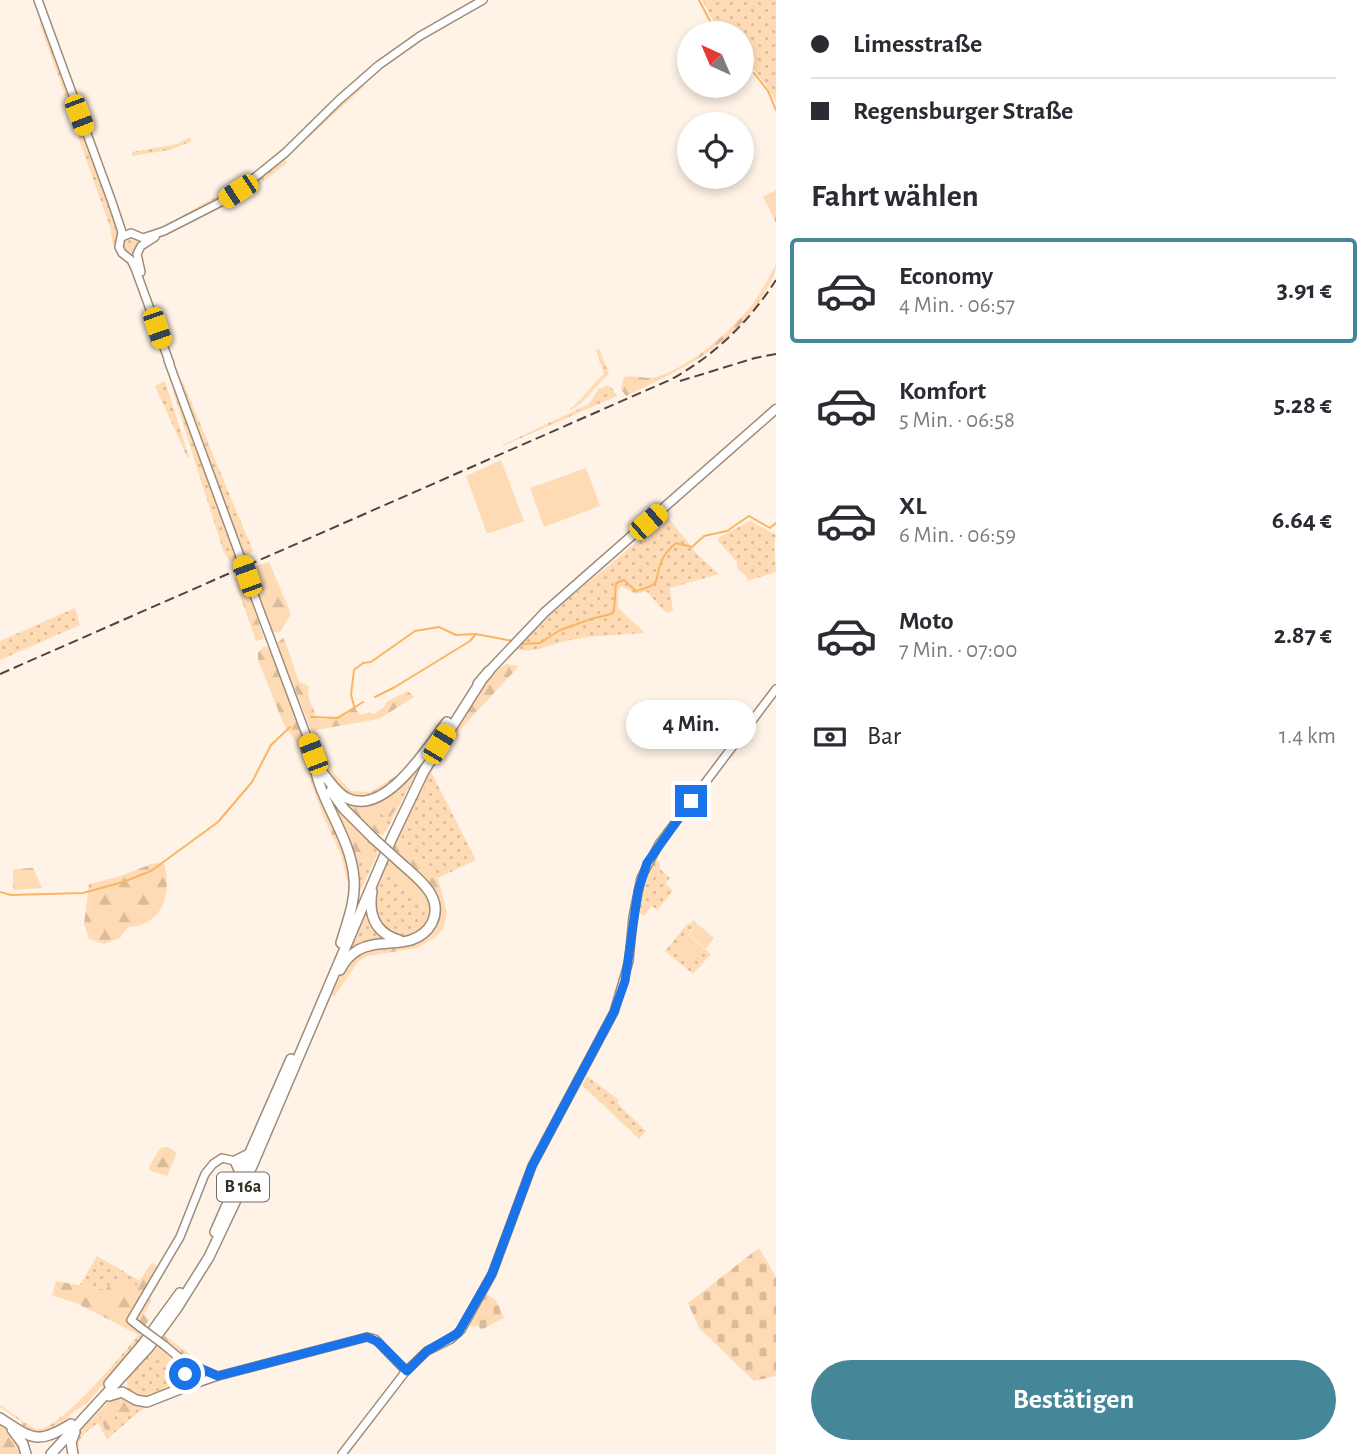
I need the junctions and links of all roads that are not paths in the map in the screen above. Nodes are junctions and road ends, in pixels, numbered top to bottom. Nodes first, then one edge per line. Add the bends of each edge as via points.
1 (38, 0) edge
2 (483, 0) edge
3 (112, 202) junction
4 (131, 233) junction
5 (122, 237) junction
6 (140, 242) junction
7 (137, 254) junction
8 (128, 256) junction
9 (170, 364) junction
10 (776, 409) edge
11 (489, 671) joint
12 (481, 681) junction
13 (776, 689) edge
14 (453, 715) junction
15 (313, 754) junction
16 (321, 771) junction
17 (376, 876) junction
18 (401, 941) junction
19 (341, 943) junction
20 (316, 1015) junction
21 (251, 1152) junction
22 (235, 1161) junction
23 (239, 1178) junction
24 (183, 1361) junction
25 (407, 1371) junction
26 (124, 1376) junction
27 (218, 1376) junction
28 (180, 1389) junction
29 (126, 1394) junction
30 (99, 1404) junction
31 (3, 1420) edge
32 (74, 1425) junction
33 (26, 1454) edge
34 (43, 1454) edge
35 (51, 1454) edge
36 (73, 1454) edge
37 (342, 1454) edge

1 - 3 street
2 - 6 street via 379,65 238,191
3 - 4 street
3 - 5 street
4 - 5 street
4 - 6 street
5 - 8 street via 119,247
6 - 7 street
7 - 8 street
7 - 9 street
8 - 9 street
9 - 15 street, bridge
10 - 11 main road, B 16a via 520,636
11 - 12 highway, B 16a
12 - 14 highway, B 16a
12 - 17 highway, B 16a via 424,771
13 - 25 street via 647,863 638,891 625,981 614,1012 532,1166 495,1266 461,1330 427,1351
14 - 16 highway via 405,775 374,799 363,802 344,796
14 - 19 highway, B 16a via 407,793
15 - 16 street
15 - 19 highway via 324,801 353,868 354,897
16 - 18 highway, bridge via 344,809 434,899 435,912 424,933
17 - 18 highway via 372,918 384,933
17 - 20 highway, B 16a
18 - 20 highway via 355,951
19 - 21 highway, B 16a
20 - 26 highway, B 16a via 209,1256 159,1333
21 - 22 highway
21 - 23 highway, B 16a
22 - 23 highway
22 - 24 street, bridge via 222,1158 205,1174 180,1237 131,1320
23 - 32 highway, B 16a via 212,1239 182,1290
24 - 27 street
24 - 28 street
25 - 27 street via 367,1337
25 - 37 street
26 - 29 highway
26 - 30 highway, B 16a
27 - 28 street
28 - 29 highway via 147,1402
29 - 30 highway via 114,1393
30 - 32 highway, B 16a
31 - 32 highway via 37,1438
31 - 33 highway via 19,1437
32 - 34 highway, B 16a
32 - 35 highway, B 16a
32 - 36 highway

